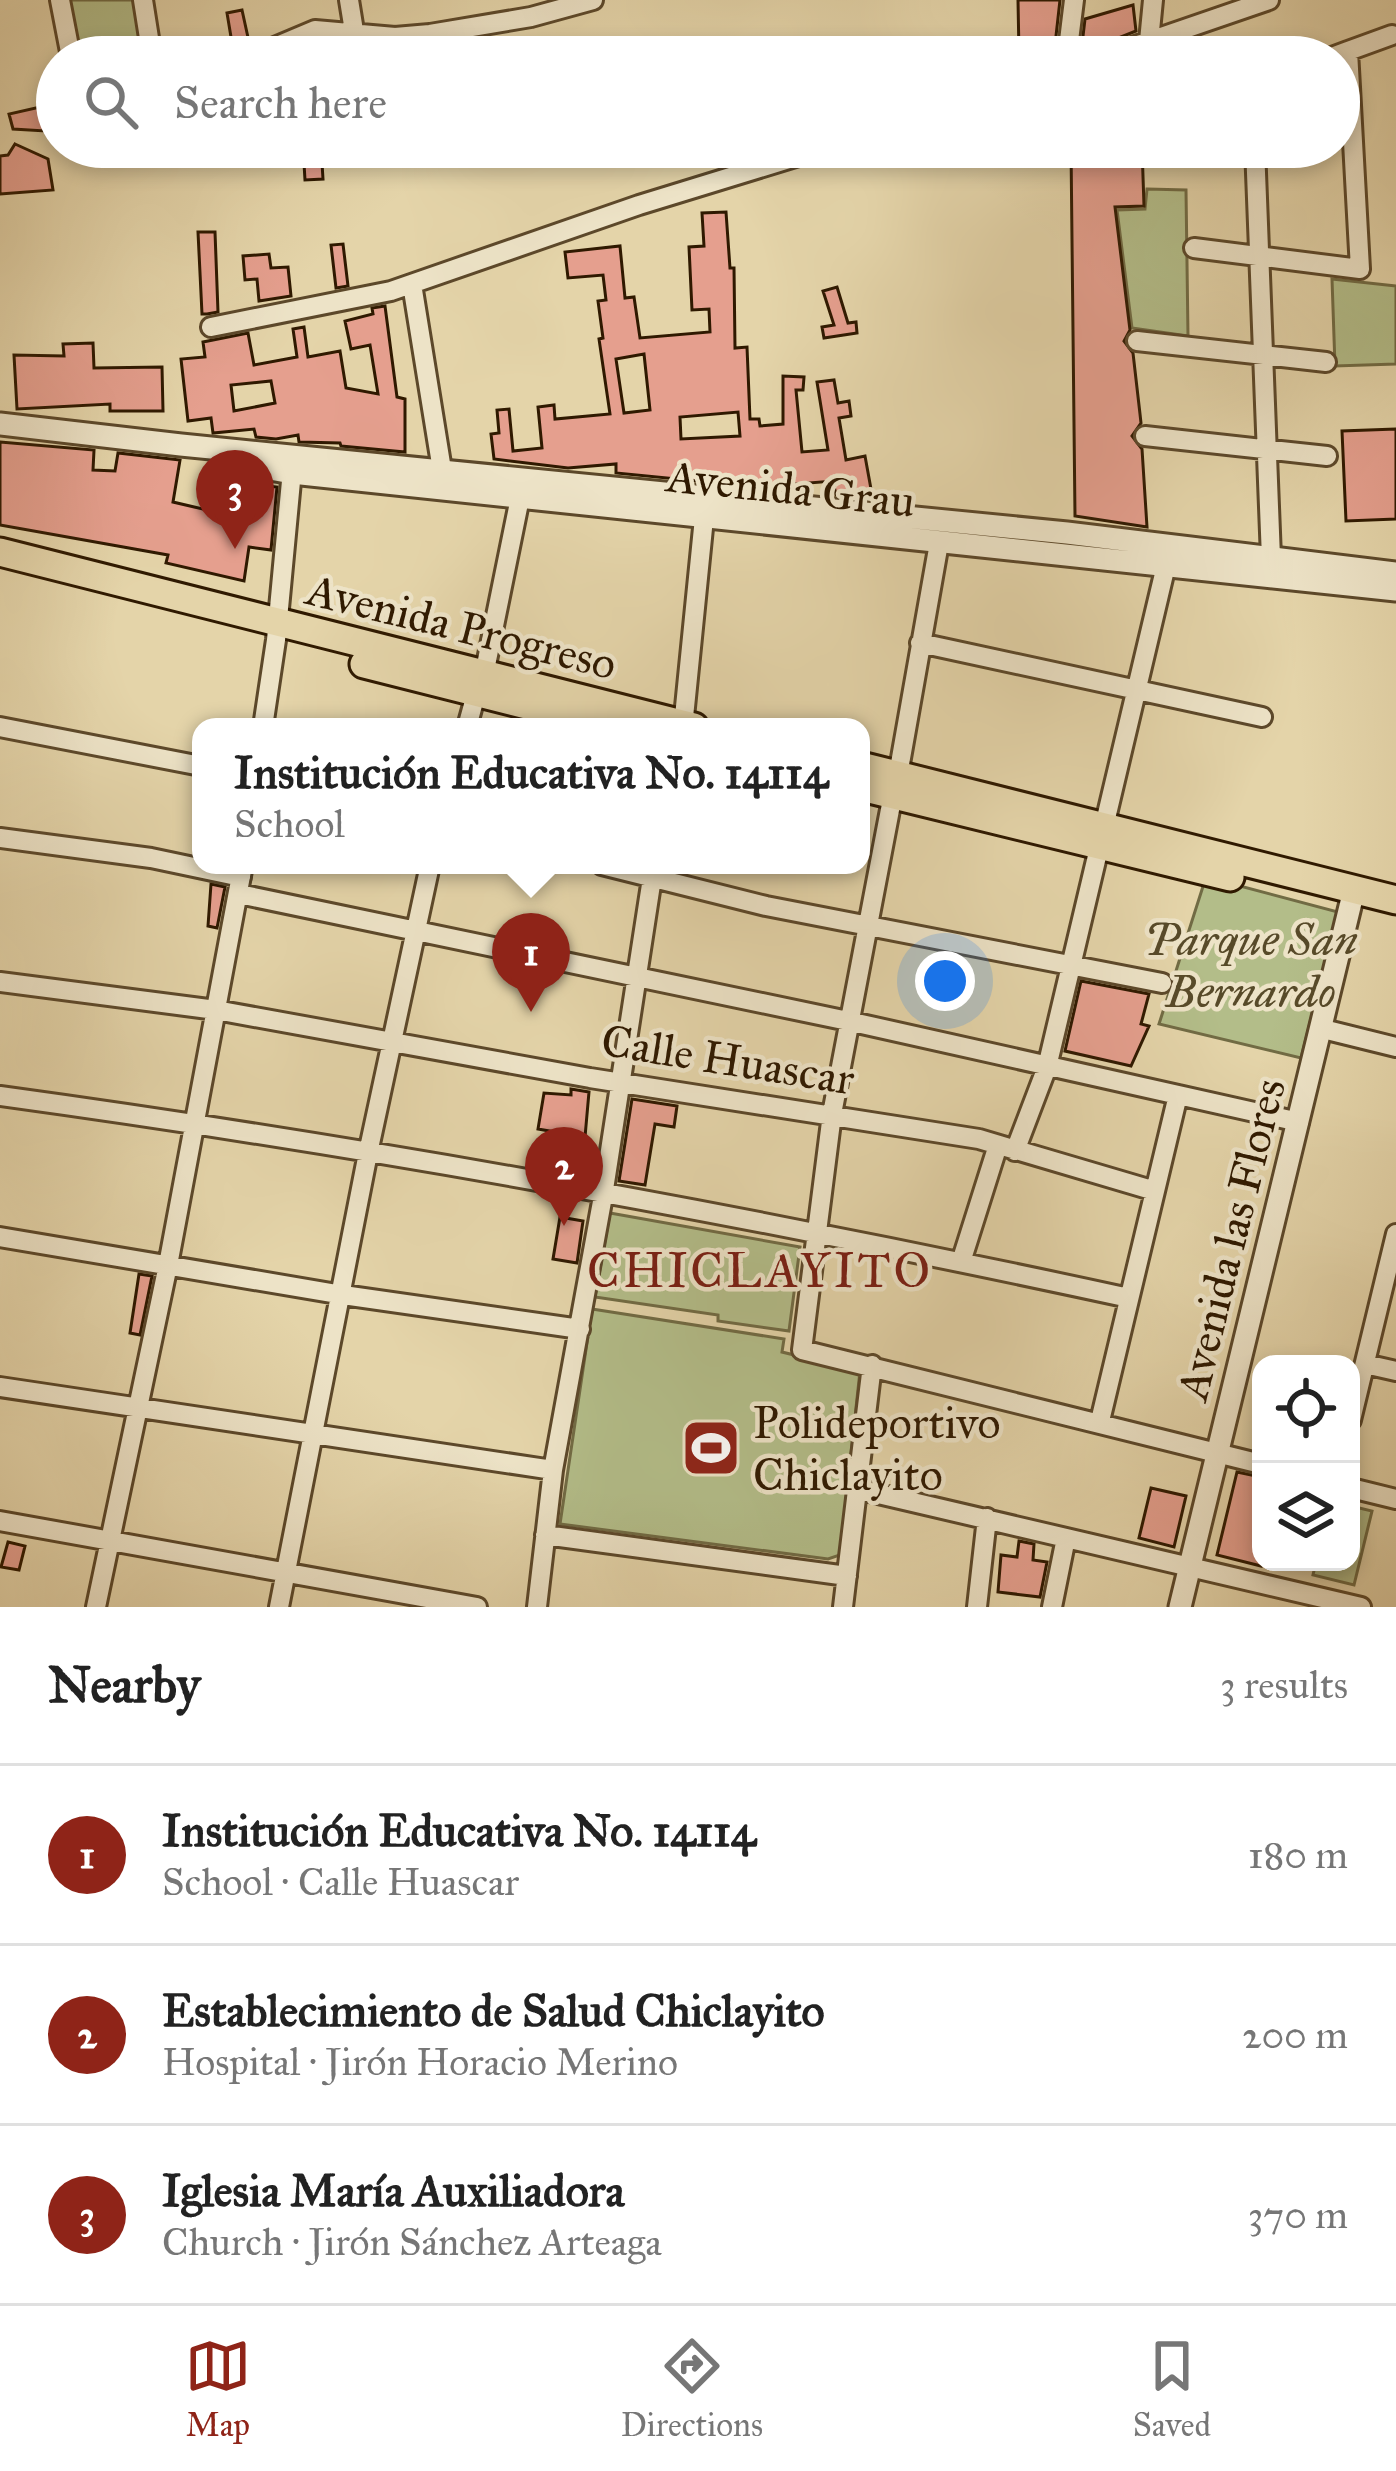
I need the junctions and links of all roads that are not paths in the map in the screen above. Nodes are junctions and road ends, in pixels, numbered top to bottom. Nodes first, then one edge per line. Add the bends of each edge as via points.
1 (61, 0) edge
2 (142, 0) edge
3 (349, 0) edge
4 (592, 0) edge
5 (1074, 0) edge
6 (1153, 0) edge
7 (1269, 0) edge
8 (354, 31) junction
9 (1392, 35) dead end
10 (67, 36) edge
11 (148, 36) edge
12 (302, 36) edge
13 (387, 36) edge
14 (405, 36) edge
15 (1070, 36) edge
16 (1149, 36) edge
17 (1164, 36) edge
18 (1360, 47) edge
19 (760, 168) edge
20 (1257, 168) edge
21 (1351, 168) edge
22 (1194, 248) dead end
23 (1261, 254) junction
24 (412, 284) junction
25 (211, 327) dead end
26 (1137, 341) dead end
27 (1262, 355) junction
28 (1326, 362) dead end
29 (0, 424) edge
30 (1145, 436) dead end
31 (1266, 449) junction
32 (1327, 456) dead end
33 (292, 464) junction
34 (442, 470) junction
35 (523, 488) junction
36 (705, 508) junction
37 (939, 542) junction
38 (0, 553) edge
39 (1168, 556) junction
40 (1271, 558) junction
41 (0, 569) edge
42 (1396, 573) edge
43 (1396, 590) edge
44 (277, 632) junction
45 (920, 643) junction
46 (480, 684) junction
47 (1138, 692) junction
48 (1262, 717) dead end
49 (264, 718) edge
50 (469, 718) edge
51 (586, 718) edge
52 (648, 718) edge
53 (688, 718) edge
54 (0, 728) edge
55 (192, 764) edge
56 (870, 771) edge
57 (895, 785) junction
58 (870, 786) edge
59 (1102, 836) junction
60 (0, 838) edge
61 (192, 868) edge
62 (428, 874) edge
63 (652, 874) edge
64 (662, 874) edge
65 (241, 879) edge
66 (1352, 898) junction
67 (1396, 900) edge
68 (1396, 919) edge
69 (866, 925) junction
70 (415, 928) junction
71 (1072, 964) junction
72 (633, 979) junction
73 (0, 982) edge
74 (1162, 983) dead end
75 (216, 1010) junction
76 (848, 1021) junction
77 (1322, 1029) junction
78 (391, 1042) junction
79 (1396, 1047) edge
80 (1047, 1067) junction
81 (619, 1082) junction
82 (1178, 1095) junction
83 (0, 1096) edge
84 (832, 1114) junction
85 (1300, 1122) junction
86 (195, 1123) junction
87 (1006, 1148) junction
88 (368, 1153) junction
89 (1155, 1191) junction
90 (603, 1196) junction
91 (815, 1234) junction
92 (1396, 1234) edge
93 (0, 1237) edge
94 (962, 1262) junction
95 (168, 1265) junction
96 (343, 1295) junction
97 (1129, 1298) junction
98 (580, 1329) junction
99 (1365, 1364) junction
100 (872, 1365) junction
101 (1396, 1370) edge
102 (1360, 1384) edge
103 (0, 1387) edge
104 (138, 1408) junction
105 (1100, 1421) junction
106 (315, 1435) junction
107 (1216, 1451) junction
108 (1258, 1463) edge
109 (553, 1470) junction
110 (857, 1489) junction
111 (1360, 1490) edge
112 (1396, 1499) edge
113 (987, 1518) junction
114 (0, 1521) edge
115 (545, 1535) junction
116 (1066, 1538) junction
117 (111, 1539) junction
118 (1187, 1567) junction
119 (285, 1571) junction
120 (847, 1576) junction
121 (1302, 1600) edge
122 (96, 1607) edge
123 (279, 1607) edge
124 (478, 1607) edge
125 (537, 1607) edge
126 (843, 1607) edge
127 (976, 1607) edge
128 (1052, 1607) edge
129 (1180, 1607) edge
130 (1361, 1607) edge

1 - 10 street
2 - 11 street
3 - 8 street
4 - 14 street
5 - 15 street
6 - 16 street
7 - 17 street
8 - 12 street
8 - 13 street
9 - 18 street
19 - 24 street
20 - 23 street
21 - 23 street via 1360,268
22 - 23 street
23 - 27 street
24 - 25 street
24 - 34 street
26 - 27 street
27 - 28 street
27 - 31 street
29 - 33 street, Avenida Grau via 181,446 231,462
30 - 31 street
31 - 32 street
31 - 40 street
33 - 34 street, Avenida Grau
33 - 35 street, Avenida Grau
33 - 44 street
34 - 35 street, Avenida Grau
35 - 36 street, Avenida Grau
35 - 46 street
36 - 37 street, Avenida Grau
36 - 39 street, Avenida Grau
36 - 53 street
37 - 39 street, Avenida Grau
37 - 45 street
38 - 44 main road, Avenida Progreso
39 - 40 street, Avenida Grau
39 - 43 street, Avenida Grau
39 - 47 street
40 - 42 street, Avenida Grau
41 - 44 main road, Avenida Progreso
44 - 46 main road, Avenida Progreso
44 - 49 street
45 - 47 street
45 - 57 street
46 - 50 street
46 - 51 main road, Avenida Progreso
46 - 52 main road, Avenida Progreso
47 - 48 street
47 - 59 street
54 - 55 street
56 - 57 main road
57 - 58 main road
57 - 59 main road
57 - 69 street
59 - 66 main road
59 - 71 street
60 - 61 street
62 - 70 street
63 - 72 street
64 - 69 street via 766,907
65 - 70 street
65 - 75 street
66 - 67 main road
66 - 68 main road
66 - 77 street, Avenida las Flores
69 - 71 street
69 - 76 street
70 - 72 street
70 - 78 street
71 - 74 street
71 - 80 street
72 - 76 street
72 - 81 street
73 - 75 street, Calle Huascar
75 - 78 street, Calle Huascar
75 - 86 street
76 - 80 street
76 - 84 street
77 - 79 street
77 - 85 street, Avenida las Flores
78 - 81 street, Calle Huascar
78 - 88 street
80 - 82 street
80 - 87 street
81 - 84 street, Calle Huascar
81 - 90 street
82 - 85 street
82 - 89 street
83 - 86 street
84 - 87 street, Calle Huascar
84 - 91 street
85 - 107 street, Avenida las Flores
86 - 88 street
86 - 95 street
87 - 89 street, Calle Huascar
87 - 94 street
88 - 90 street
88 - 96 street
89 - 97 street
90 - 91 street
90 - 98 street
91 - 94 street
91 - 100 street via 802,1350
92 - 99 street
93 - 95 street
94 - 97 street
95 - 96 street
95 - 104 street
96 - 98 street
96 - 106 street
97 - 105 street
98 - 109 street
99 - 101 street
99 - 102 street
100 - 105 street
100 - 110 street
103 - 104 street
104 - 106 street
104 - 117 street
105 - 107 street
106 - 109 street
106 - 119 street
107 - 108 street
107 - 118 street, Avenida las Flores
109 - 115 street
110 - 113 street
110 - 120 street
111 - 112 street
113 - 116 street
113 - 127 street
114 - 117 street
115 - 120 street
115 - 125 street
116 - 118 street
116 - 128 street
117 - 119 street
117 - 122 street
118 - 121 street
118 - 129 street, Avenida las Flores
119 - 123 street
119 - 124 street
120 - 126 street
121 - 130 street

